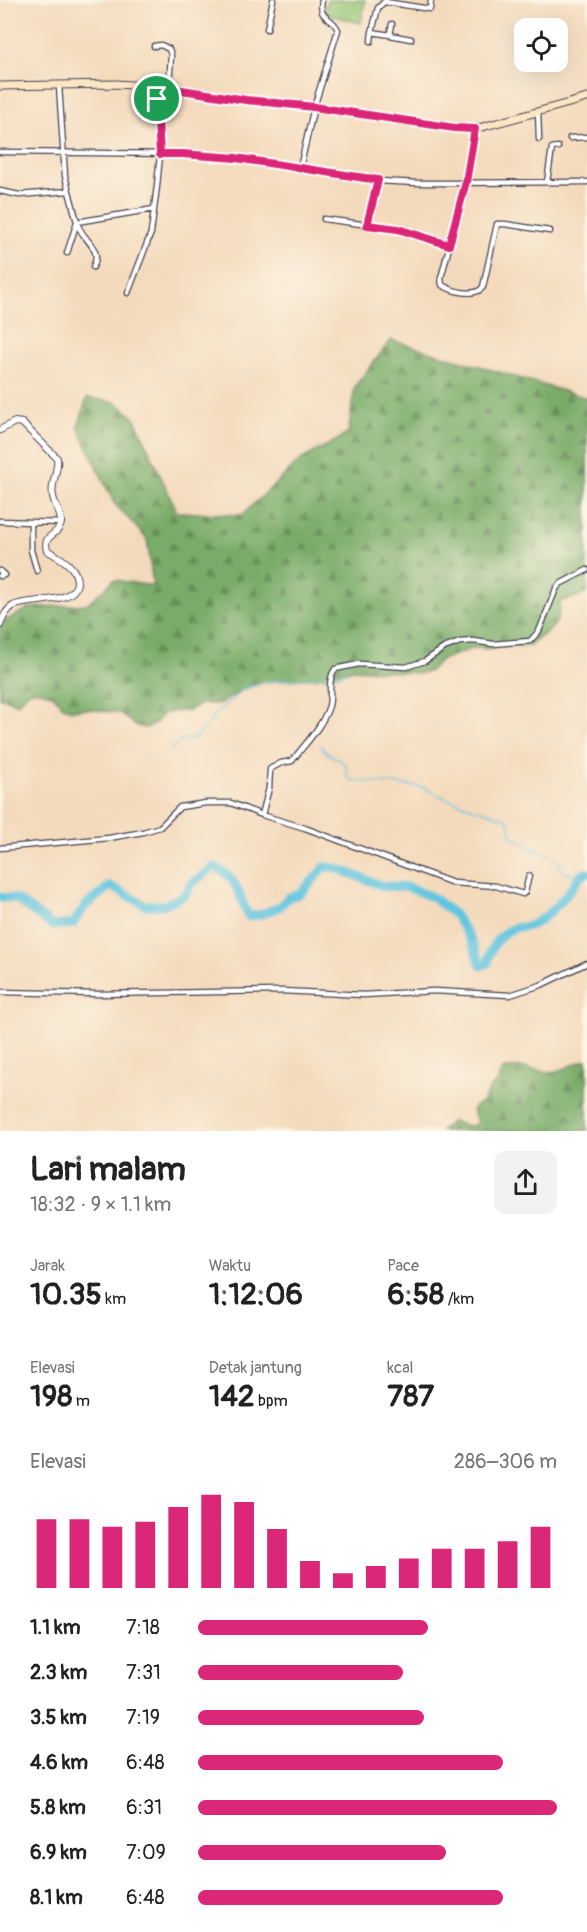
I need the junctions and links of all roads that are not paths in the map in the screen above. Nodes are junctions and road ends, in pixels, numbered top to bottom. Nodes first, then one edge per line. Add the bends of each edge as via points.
1 (273, 0) edge
2 (322, 0) edge
3 (431, 0) edge
4 (386, 1) edge
5 (392, 24) dead end
6 (267, 29) dead end
7 (372, 32) junction
8 (390, 35) junction
9 (411, 39) dead end
10 (371, 41) dead end
11 (154, 46) dead end
12 (0, 86) edge
13 (59, 86) junction
14 (156, 86) junction
15 (169, 87) junction
16 (587, 98) edge
17 (314, 107) junction
18 (538, 111) junction
19 (475, 129) junction
20 (587, 137) edge
21 (570, 138) dead end
22 (539, 139) dead end
23 (558, 147) dead end
24 (0, 152) edge
25 (63, 153) junction
26 (160, 154) junction
27 (300, 168) junction
28 (378, 180) junction
29 (466, 182) junction
30 (547, 182) junction
31 (587, 182) edge
32 (0, 191) edge
33 (68, 191) junction
34 (153, 209) junction
35 (324, 219) dead end
36 (77, 222) junction
37 (367, 225) junction
38 (550, 231) dead end
39 (449, 245) junction
40 (67, 253) dead end
41 (93, 267) dead end
42 (128, 292) dead end
43 (0, 430) edge
44 (0, 521) edge
45 (31, 523) junction
46 (61, 523) junction
47 (587, 570) edge
48 (0, 571) edge
49 (38, 571) dead end
50 (0, 576) edge
51 (0, 625) edge
52 (262, 815) junction
53 (0, 848) edge
54 (529, 876) dead end
55 (587, 963) edge
56 (0, 992) edge

1 - 6 street
2 - 17 street via 323,15 338,30
3 - 4 street via 430,9
4 - 7 street via 378,8
5 - 8 street
7 - 8 street
7 - 10 street
8 - 9 street
11 - 15 street via 169,49
12 - 13 main road
13 - 14 main road
13 - 25 street
14 - 15 main road
14 - 26 street
15 - 17 main road
16 - 18 main road
17 - 19 main road
17 - 27 street
18 - 19 main road
18 - 22 street
19 - 29 street
20 - 21 street
23 - 30 street via 552,148
24 - 25 street
25 - 26 street
25 - 33 street
26 - 27 street via 222,156
26 - 34 street
27 - 28 street
28 - 29 street
28 - 37 street
29 - 30 street
29 - 39 street
30 - 31 street
32 - 33 street via 19,195
33 - 36 street
34 - 36 street
34 - 42 street via 151,233
35 - 37 street
36 - 40 street
36 - 41 street via 95,249
37 - 39 street via 398,229
38 - 39 street via 497,224 483,287 475,293 442,285
43 - 46 street via 22,423 54,454 58,462 52,495
44 - 45 street
45 - 46 street
45 - 49 street via 31,550
46 - 51 street via 45,546 72,567 76,578 74,590 63,597 16,605 8,610
47 - 52 street via 560,584 539,631 530,641 460,642 405,667 359,664 335,669 322,723 292,761 270,769
48 - 50 street via 4,575
52 - 53 street via 231,803 206,803 180,807 160,827 143,832
52 - 54 street via 453,883 496,886 523,894
55 - 56 street via 510,995 434,991 364,995 282,991

